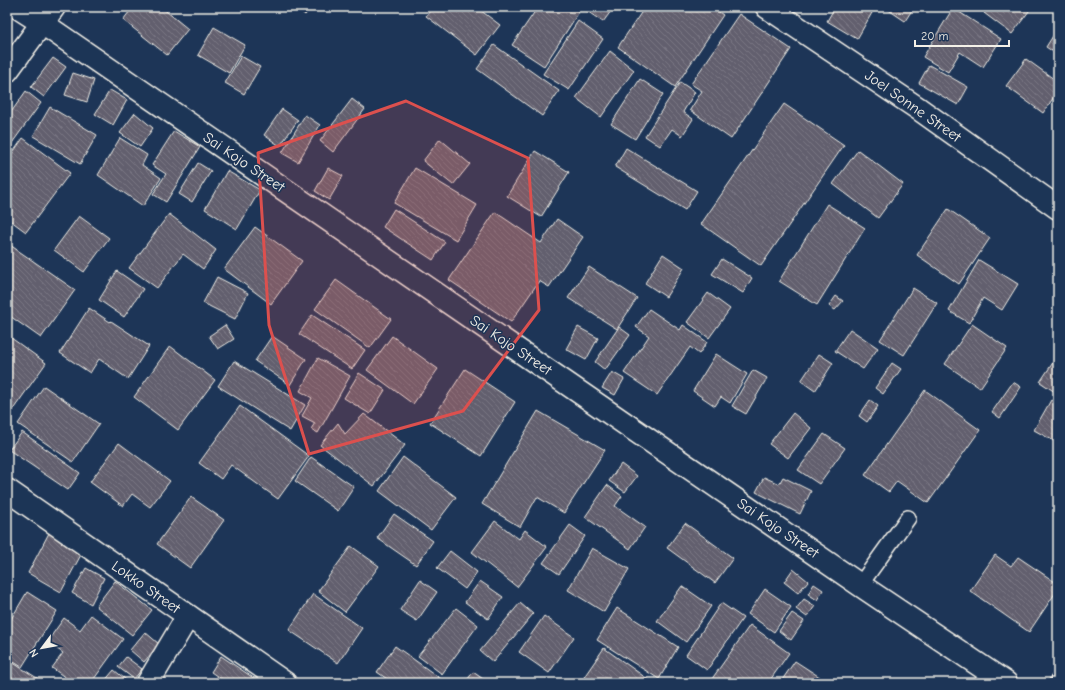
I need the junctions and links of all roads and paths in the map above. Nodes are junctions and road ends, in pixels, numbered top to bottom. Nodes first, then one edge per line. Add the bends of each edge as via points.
1 (16, 7) edge
2 (767, 7) edge
3 (48, 15) edge
4 (7, 71) edge
5 (1058, 208) edge
6 (7, 490) edge
7 (908, 518) dead end
8 (860, 585) junction
9 (188, 616) junction
10 (148, 683) edge
11 (285, 683) edge
12 (1006, 683) edge

1 - 3 street, Sai Kojo Street
2 - 5 street, Joel Sonne Street
3 - 4 street
3 - 8 street, Sai Kojo Street
6 - 9 street, Lokko Street
7 - 8 lane
8 - 12 street, Sai Kojo Street
9 - 10 street
9 - 11 street, Lokko Street

